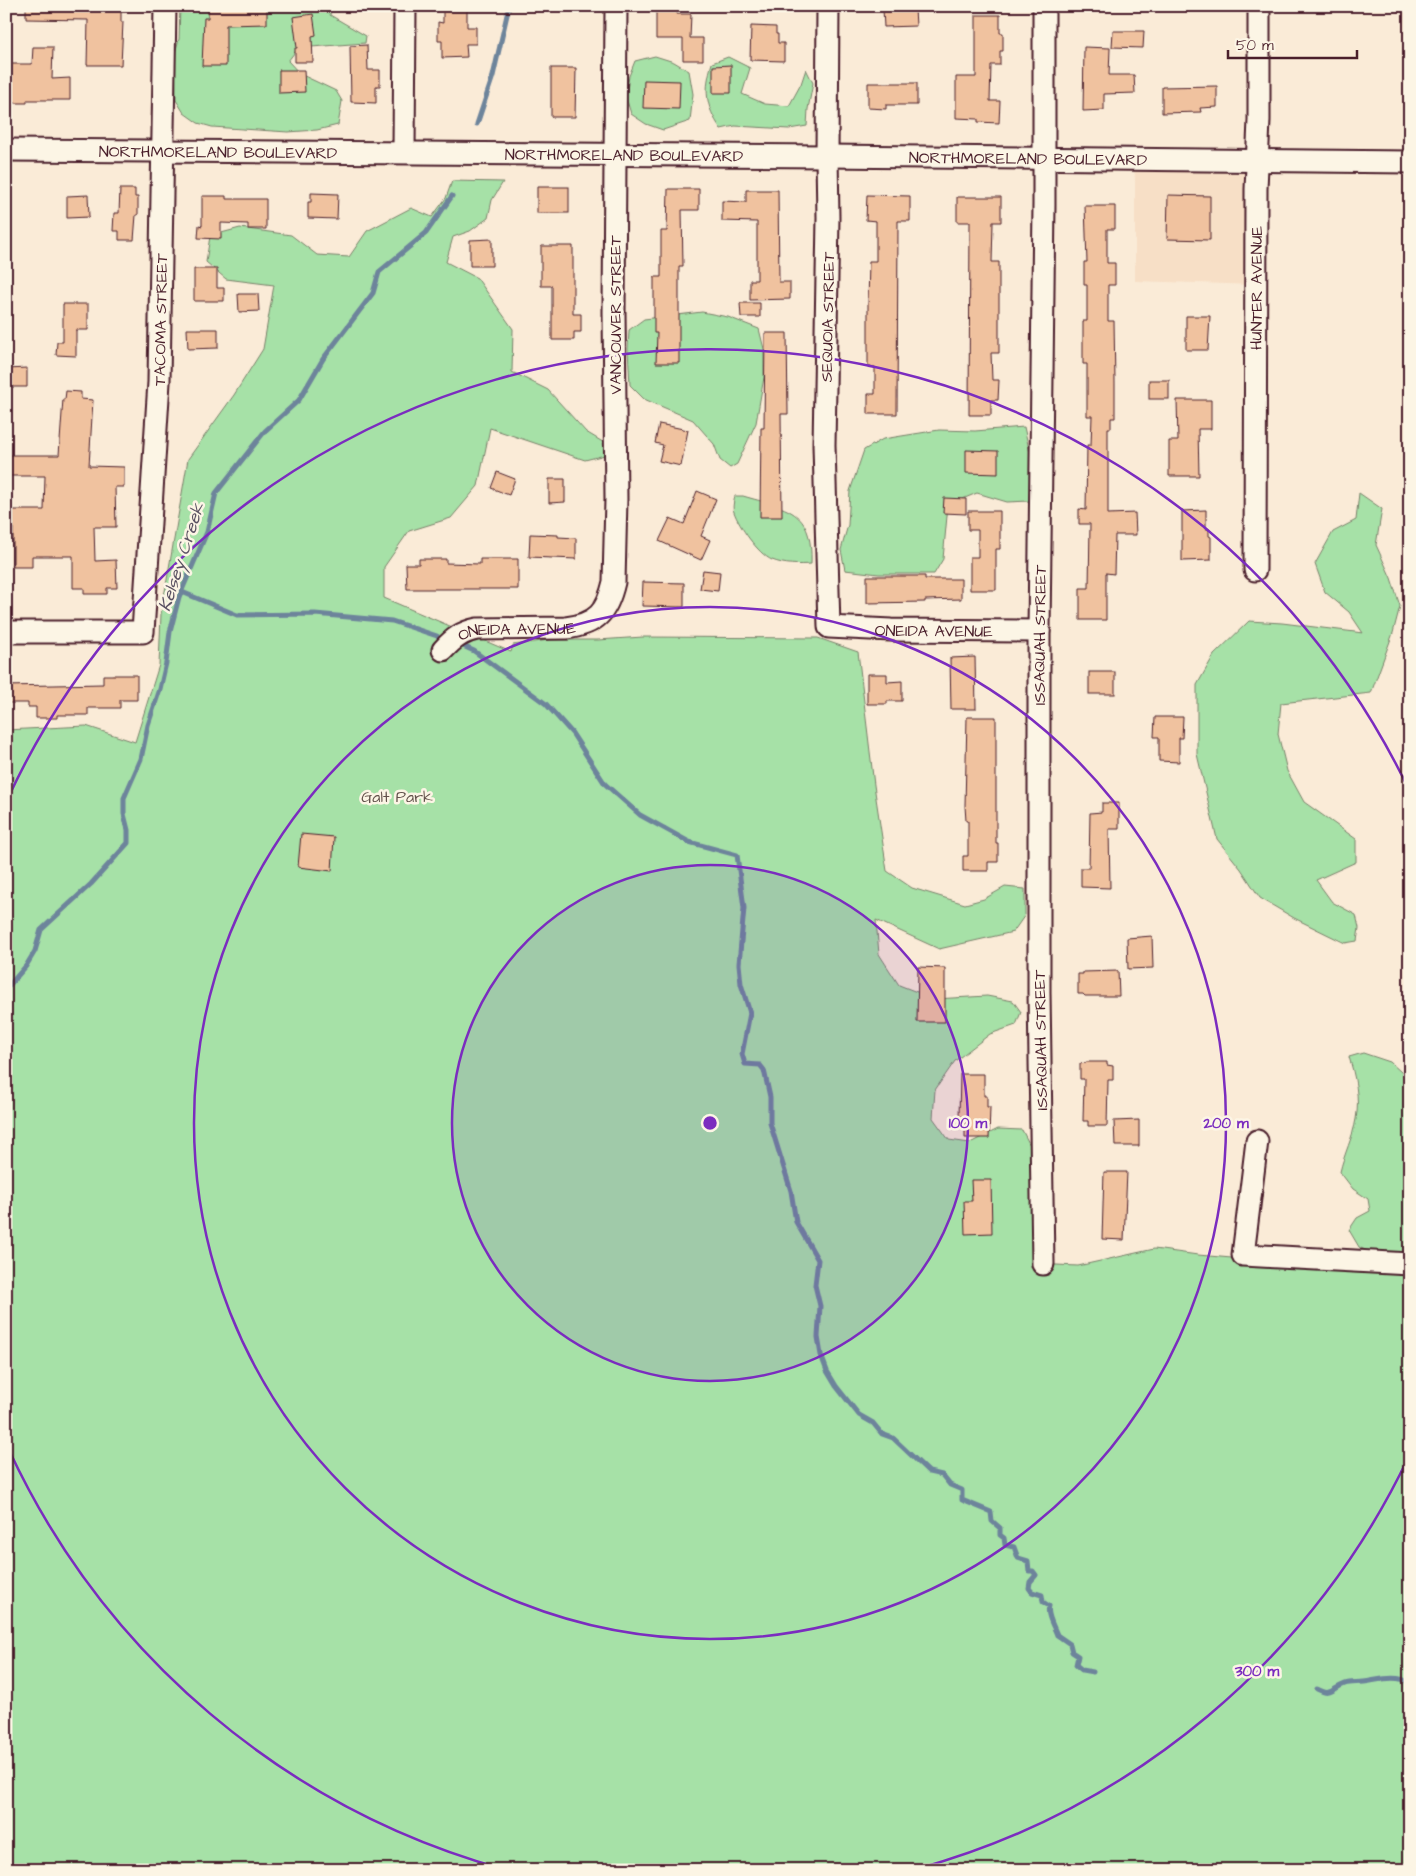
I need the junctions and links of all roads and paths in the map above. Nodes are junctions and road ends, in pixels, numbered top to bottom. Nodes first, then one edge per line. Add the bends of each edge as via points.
1 (165, 6) edge
2 (405, 6) edge
3 (616, 6) edge
4 (828, 6) edge
5 (1044, 6) edge
6 (1260, 6) edge
7 (6, 150) edge
8 (164, 151) junction
9 (404, 152) junction
10 (615, 155) junction
11 (827, 156) junction
12 (1044, 159) junction
13 (1249, 162) junction
14 (1410, 162) edge
15 (1255, 570) dead end
16 (596, 618) joint
17 (829, 627) joint
18 (1039, 631) junction
19 (6, 632) edge
20 (443, 650) dead end
21 (1257, 1141) dead end
22 (1043, 1264) dead end
23 (1410, 1264) edge

1 - 8 street, TACOMA STREET
2 - 9 street
3 - 10 street, VANCOUVER STREET
4 - 11 street, SEQUOIA STREET
5 - 12 street, ISSAQUAH STREET
6 - 13 street, HUNTER AVENUE
7 - 8 street, NORTHMORELAND BOULEVARD
8 - 9 street, NORTHMORELAND BOULEVARD
8 - 19 street, TACOMA STREET via 159,388 143,632
9 - 10 street, NORTHMORELAND BOULEVARD
10 - 11 street, NORTHMORELAND BOULEVARD
10 - 16 street, VANCOUVER STREET via 614,582 605,608
11 - 12 street, NORTHMORELAND BOULEVARD
11 - 17 street, SEQUOIA STREET via 824,445
12 - 13 street, NORTHMORELAND BOULEVARD
12 - 18 street, ISSAQUAH STREET
13 - 14 street, NORTHMORELAND BOULEVARD
13 - 15 street, HUNTER AVENUE
16 - 20 street, ONEIDA AVENUE via 566,628 466,631
17 - 18 street, ONEIDA AVENUE
18 - 22 street, ISSAQUAH STREET
21 - 23 street via 1243,1255

